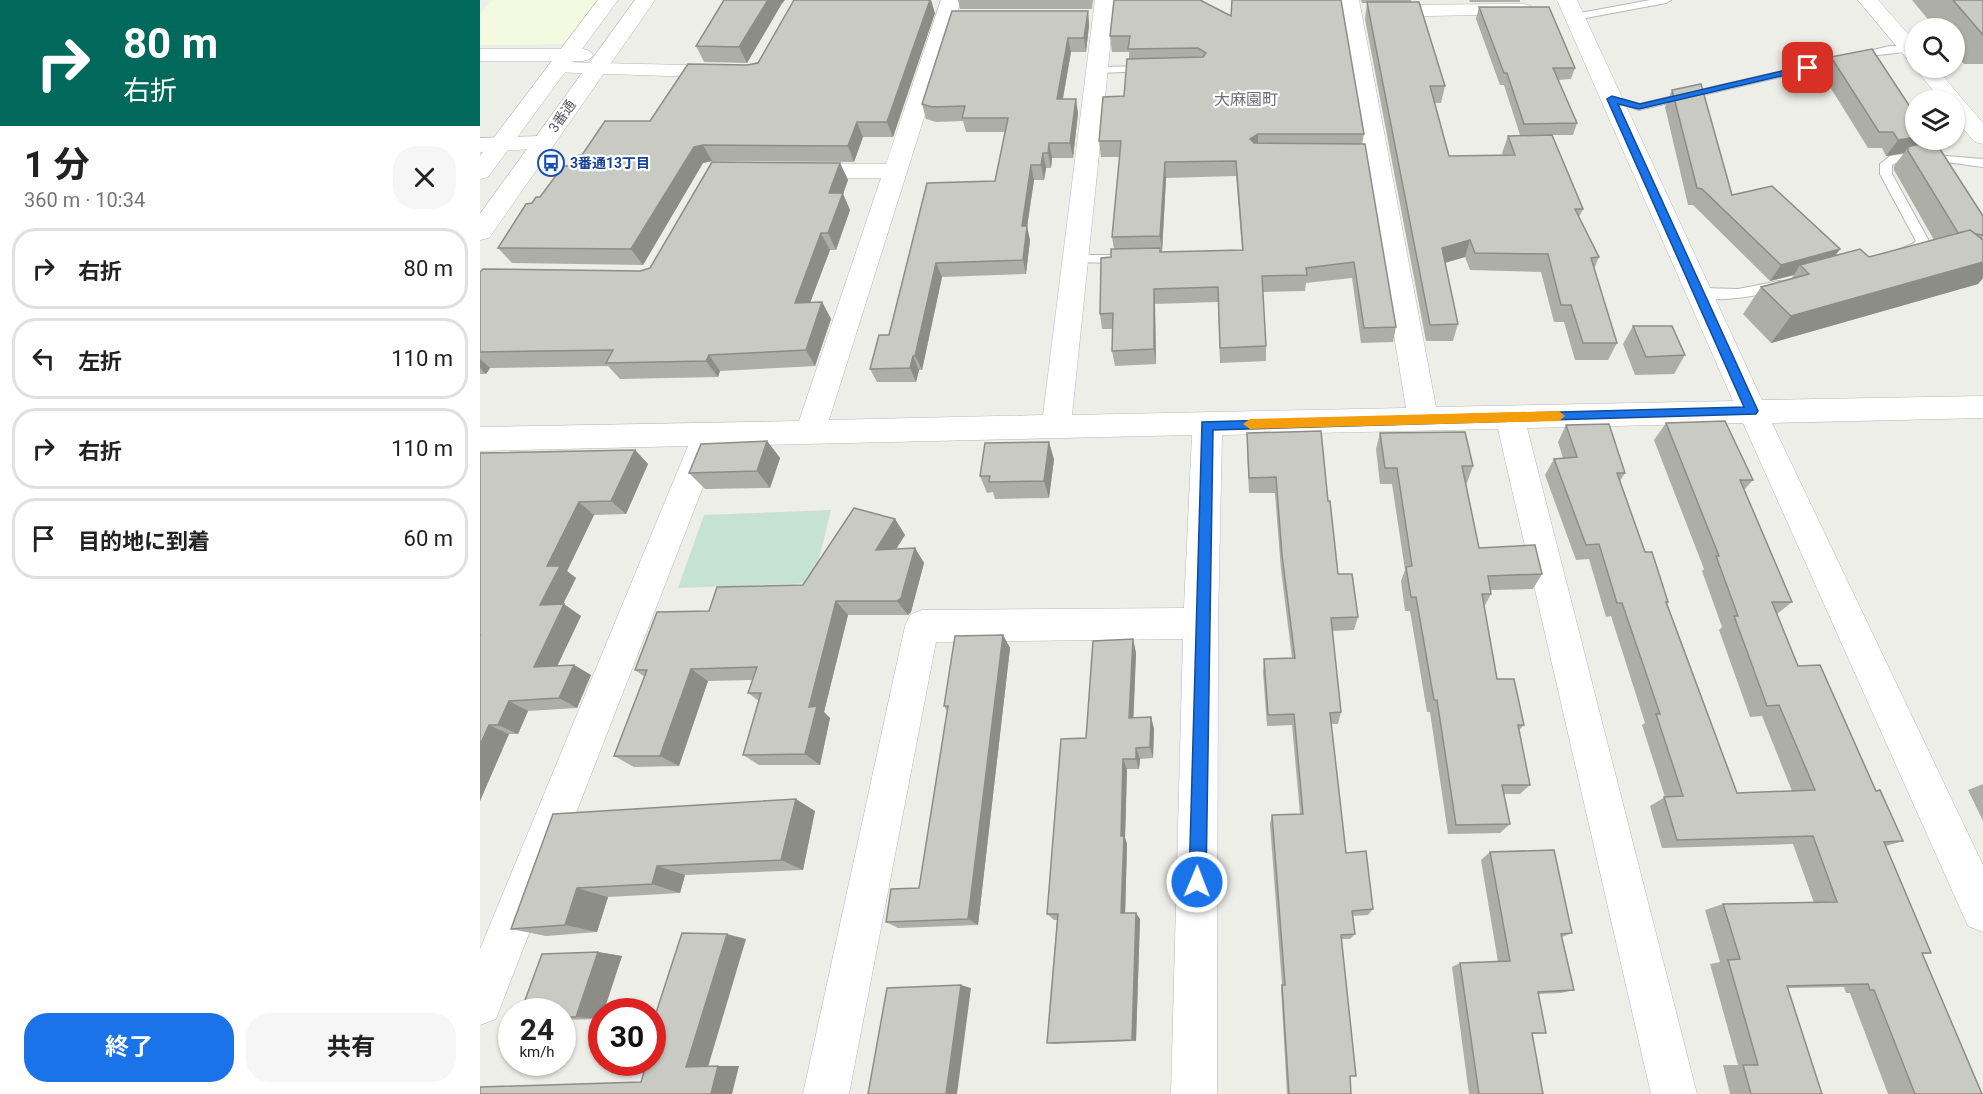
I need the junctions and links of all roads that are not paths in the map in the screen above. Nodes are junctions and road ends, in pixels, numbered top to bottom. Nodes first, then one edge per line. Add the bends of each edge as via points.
1 (608, 0) edge
2 (645, 0) edge
3 (1666, 0) edge
4 (1869, 0) edge
5 (1351, 5) edge
6 (948, 9) edge
7 (1571, 9) edge
8 (1096, 11) edge
9 (1905, 43) edge
10 (1905, 52) edge
11 (480, 55) edge
12 (562, 61) junction
13 (600, 62) junction
14 (1154, 69) edge
15 (1097, 70) junction
16 (744, 72) edge
17 (1933, 78) edge
18 (1943, 90) edge
19 (1612, 99) junction
20 (1965, 116) edge
21 (1983, 137) edge
22 (543, 143) junction
23 (490, 145) edge
24 (1983, 163) edge
25 (769, 171) edge
26 (895, 171) junction
27 (480, 172) edge
28 (480, 232) edge
29 (1886, 257) edge
30 (1131, 258) edge
31 (1075, 259) junction
32 (1795, 282) edge
33 (1700, 293) junction
34 (1983, 408) edge
35 (1752, 411) junction
36 (1510, 417) junction
37 (1423, 420) junction
38 (1207, 425) junction
39 (1056, 428) junction
40 (810, 432) junction
41 (708, 434) junction
42 (480, 439) edge
43 (1201, 623) junction
44 (1983, 911) edge
45 (480, 1003) edge
46 (826, 1094) edge
47 (1194, 1094) edge
48 (1674, 1094) edge

1 - 12 street, 3番通
2 - 13 street, 3番通
3 - 7 lane
4 - 9 street
5 - 7 street
5 - 37 street via 1371,155
6 - 26 street
7 - 19 street
8 - 15 street
10 - 19 lane via 1890,49 1870,53 1639,106
11 - 12 street
12 - 13 street
12 - 23 street, 3番通
13 - 16 street
13 - 22 street, 3番通
14 - 15 lane
15 - 31 street
17 - 18 street
19 - 33 street
20 - 21 street
22 - 23 street
22 - 28 street, 3番通
23 - 27 street, 3番通
24 - 29 lane via 1910,156 1894,158 1886,164 1886,174 1923,241 1917,248
25 - 26 street
26 - 40 street
30 - 31 lane
31 - 39 street
32 - 33 lane via 1749,293
33 - 35 street
34 - 35 street
35 - 36 street
35 - 44 street
36 - 37 street
36 - 48 street
37 - 38 street
38 - 39 street
38 - 43 street
39 - 40 street
40 - 41 street
41 - 42 street
41 - 45 street
43 - 46 street via 922,626
43 - 47 street

